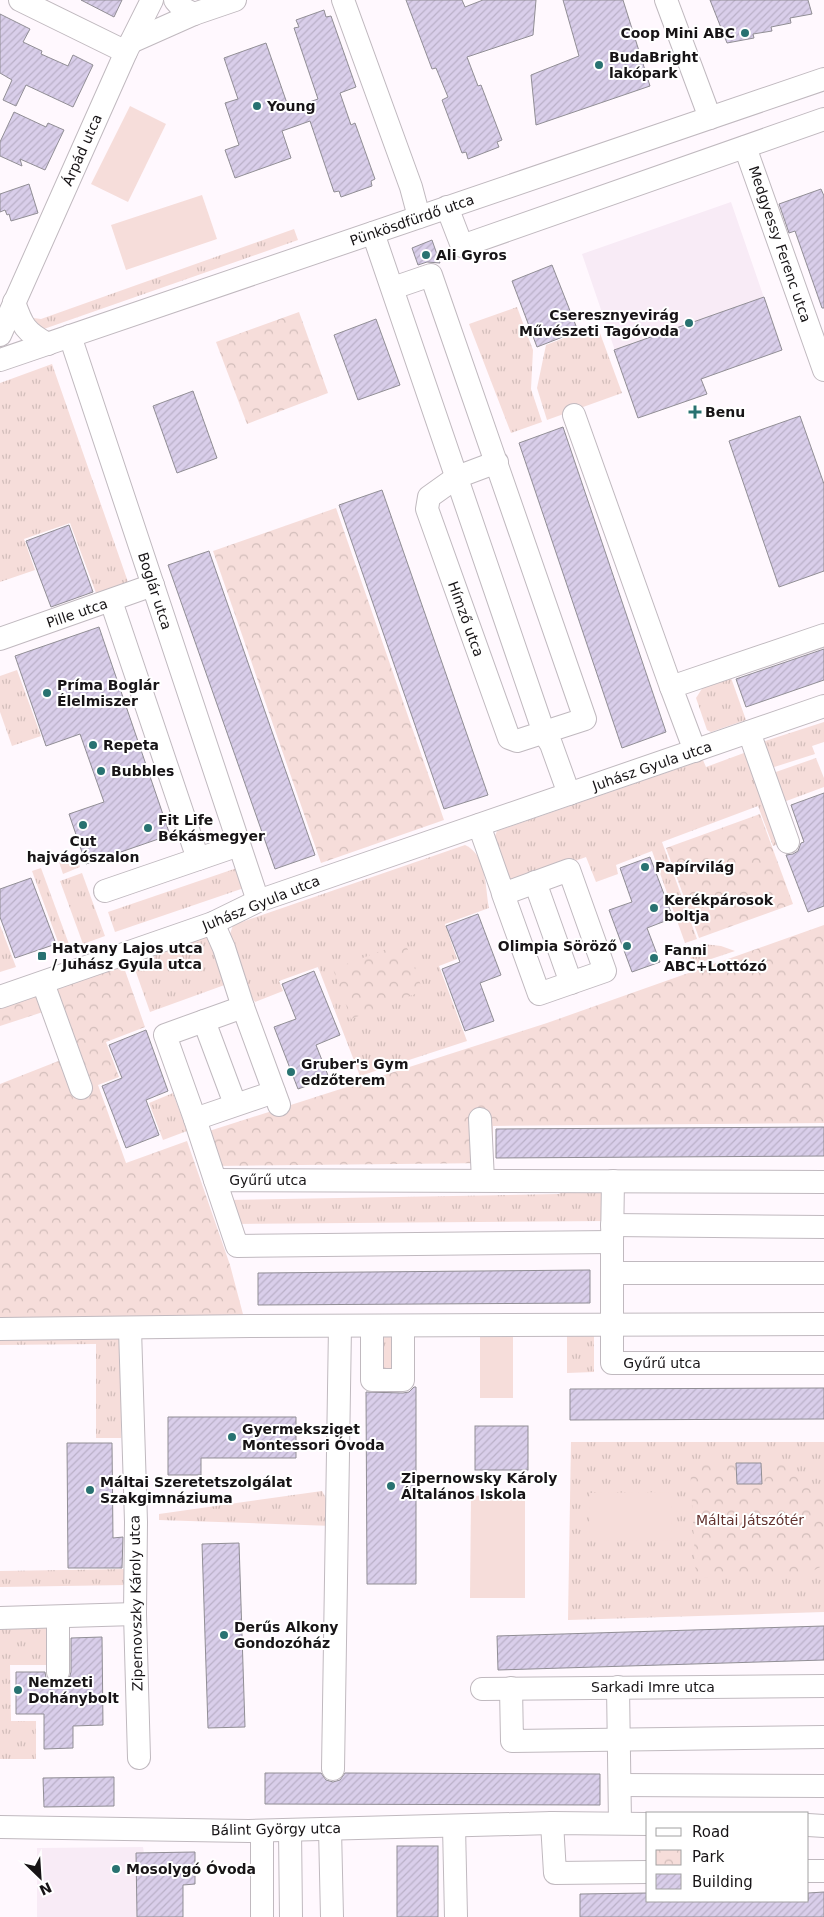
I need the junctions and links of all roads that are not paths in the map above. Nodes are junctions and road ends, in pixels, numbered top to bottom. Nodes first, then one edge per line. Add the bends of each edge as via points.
1 (20, 0) edge
2 (152, 0) edge
3 (174, 0) edge
4 (235, 0) edge
5 (343, 0) edge
6 (666, 0) edge
7 (194, 14) junction
8 (128, 47) junction
9 (824, 79) edge
10 (710, 118) junction
11 (824, 119) edge
12 (745, 147) junction
13 (447, 208) junction
14 (419, 217) junction
15 (373, 233) junction
16 (393, 288) junction
17 (14, 302) junction
18 (0, 335) edge
19 (70, 336) junction
20 (48, 344) junction
21 (0, 360) edge
22 (824, 370) edge
23 (574, 415) dead end
24 (496, 462) junction
25 (457, 477) junction
26 (153, 585) junction
27 (111, 601) junction
28 (824, 635) edge
29 (0, 639) edge
30 (671, 687) junction
31 (824, 706) edge
32 (544, 732) junction
33 (749, 732) junction
34 (695, 751) junction
35 (569, 794) junction
36 (479, 825) junction
37 (788, 842) dead end
38 (240, 846) junction
39 (198, 860) junction
40 (535, 882) junction
41 (105, 891) dead end
42 (503, 894) junction
43 (258, 901) junction
44 (212, 923) junction
45 (43, 983) junction
46 (572, 983) junction
47 (0, 997) edge
48 (243, 1007) junction
49 (204, 1021) junction
50 (82, 1088) dead end
51 (235, 1104) junction
52 (195, 1119) junction
53 (480, 1119) dead end
54 (215, 1180) junction
55 (483, 1180) junction
56 (613, 1181) junction
57 (824, 1182) edge
58 (824, 1227) edge
59 (612, 1233) junction
60 (612, 1273) junction
61 (824, 1273) edge
62 (612, 1324) junction
63 (824, 1324) edge
64 (340, 1326) junction
65 (372, 1326) junction
66 (403, 1326) junction
67 (0, 1329) edge
68 (130, 1329) junction
69 (824, 1363) edge
70 (136, 1614) junction
71 (58, 1617) junction
72 (0, 1618) edge
73 (58, 1672) dead end
74 (824, 1686) edge
75 (618, 1687) junction
76 (512, 1688) junction
77 (482, 1689) dead end
78 (824, 1737) edge
79 (618, 1740) junction
80 (139, 1758) dead end
81 (333, 1769) dead end
82 (620, 1785) junction
83 (824, 1786) edge
84 (552, 1823) junction
85 (620, 1823) junction
86 (646, 1824) edge
87 (809, 1825) edge
88 (454, 1826) junction
89 (824, 1826) edge
90 (0, 1827) edge
91 (330, 1829) junction
92 (290, 1830) junction
93 (262, 1831) junction
94 (809, 1871) edge
95 (824, 1871) edge
96 (646, 1872) edge
97 (262, 1917) edge
98 (291, 1917) edge
99 (332, 1917) edge
100 (456, 1917) edge

1 - 8 street
2 - 8 street, Árpád utca
3 - 7 street
4 - 7 street
5 - 14 street
6 - 10 street
7 - 8 street
8 - 17 street, Árpád utca
9 - 10 street, Pünkösdfürdő utca
10 - 13 street, Pünkösdfürdő utca
11 - 12 street
12 - 13 street via 462,246
12 - 22 street, Medgyessy Ferenc utca
13 - 14 street, Pünkösdfürdő utca
14 - 15 street, Pünkösdfürdő utca
15 - 16 street
15 - 19 street, Pünkösdfürdő utca
16 - 24 street, Hímző utca via 431,275
16 - 25 street
17 - 18 street, Árpád utca
17 - 20 street via 21,322 33,336
19 - 20 street, Pünkösdfürdő utca
19 - 26 street, Boglár utca
20 - 21 street, Pünkösdfürdő utca
23 - 30 street
24 - 25 street, Hímző utca
24 - 32 street, Hímző utca via 585,719
25 - 32 street
25 - 32 street, Hímző utca via 429,497 427,509 509,738 517,742
26 - 27 street, Pille utca
26 - 38 street, Boglár utca
27 - 29 street, Pille utca
27 - 39 street
28 - 30 street
30 - 34 street
31 - 33 street, Juhász Gyula utca
32 - 35 street
33 - 34 street, Juhász Gyula utca
33 - 37 street
34 - 35 street, Juhász Gyula utca
35 - 36 street, Juhász Gyula utca
36 - 42 street
36 - 43 street, Juhász Gyula utca
38 - 39 street
38 - 43 street, Boglár utca
39 - 41 street
40 - 42 street
40 - 46 street
40 - 46 street via 569,870 605,970
42 - 46 street via 540,994
43 - 44 street, Juhász Gyula utca
44 - 45 street, Juhász Gyula utca
44 - 48 street via 224,948
45 - 47 street, Juhász Gyula utca
45 - 50 street
48 - 49 street
48 - 51 street via 276,1098
49 - 51 street
49 - 52 street via 166,1035
51 - 52 street
52 - 54 street
53 - 55 street
54 - 55 street, Gyűrű utca
54 - 59 street, Gyűrű utca via 237,1246
55 - 56 street, Gyűrű utca
56 - 57 street, Gyűrű utca
56 - 59 street
58 - 59 street
59 - 60 street
60 - 61 street
60 - 62 street
62 - 63 street
62 - 66 street
62 - 69 street, Gyűrű utca via 612,1363
64 - 65 street
64 - 68 street
64 - 81 street
65 - 66 street
65 - 66 street via 372,1380 403,1380
67 - 68 street
68 - 70 street, Zipernovszky Károly utca
70 - 71 street
70 - 80 street, Zipernovszky Károly utca
71 - 72 street
71 - 73 street
74 - 75 street, Sarkadi Imre utca
75 - 76 street, Sarkadi Imre utca
75 - 79 street
76 - 77 street, Sarkadi Imre utca
76 - 79 street via 512,1741
78 - 79 street
79 - 82 street
82 - 83 street
82 - 85 street
84 - 85 street, Bálint György utca
84 - 88 street, Bálint György utca
84 - 96 street via 555,1873
85 - 86 street, Bálint György utca
87 - 89 street
88 - 91 street, Bálint György utca
88 - 100 street
90 - 93 street, Bálint György utca
91 - 92 street, Bálint György utca
91 - 99 street
92 - 93 street, Bálint György utca
92 - 98 street
93 - 97 street
94 - 95 street

